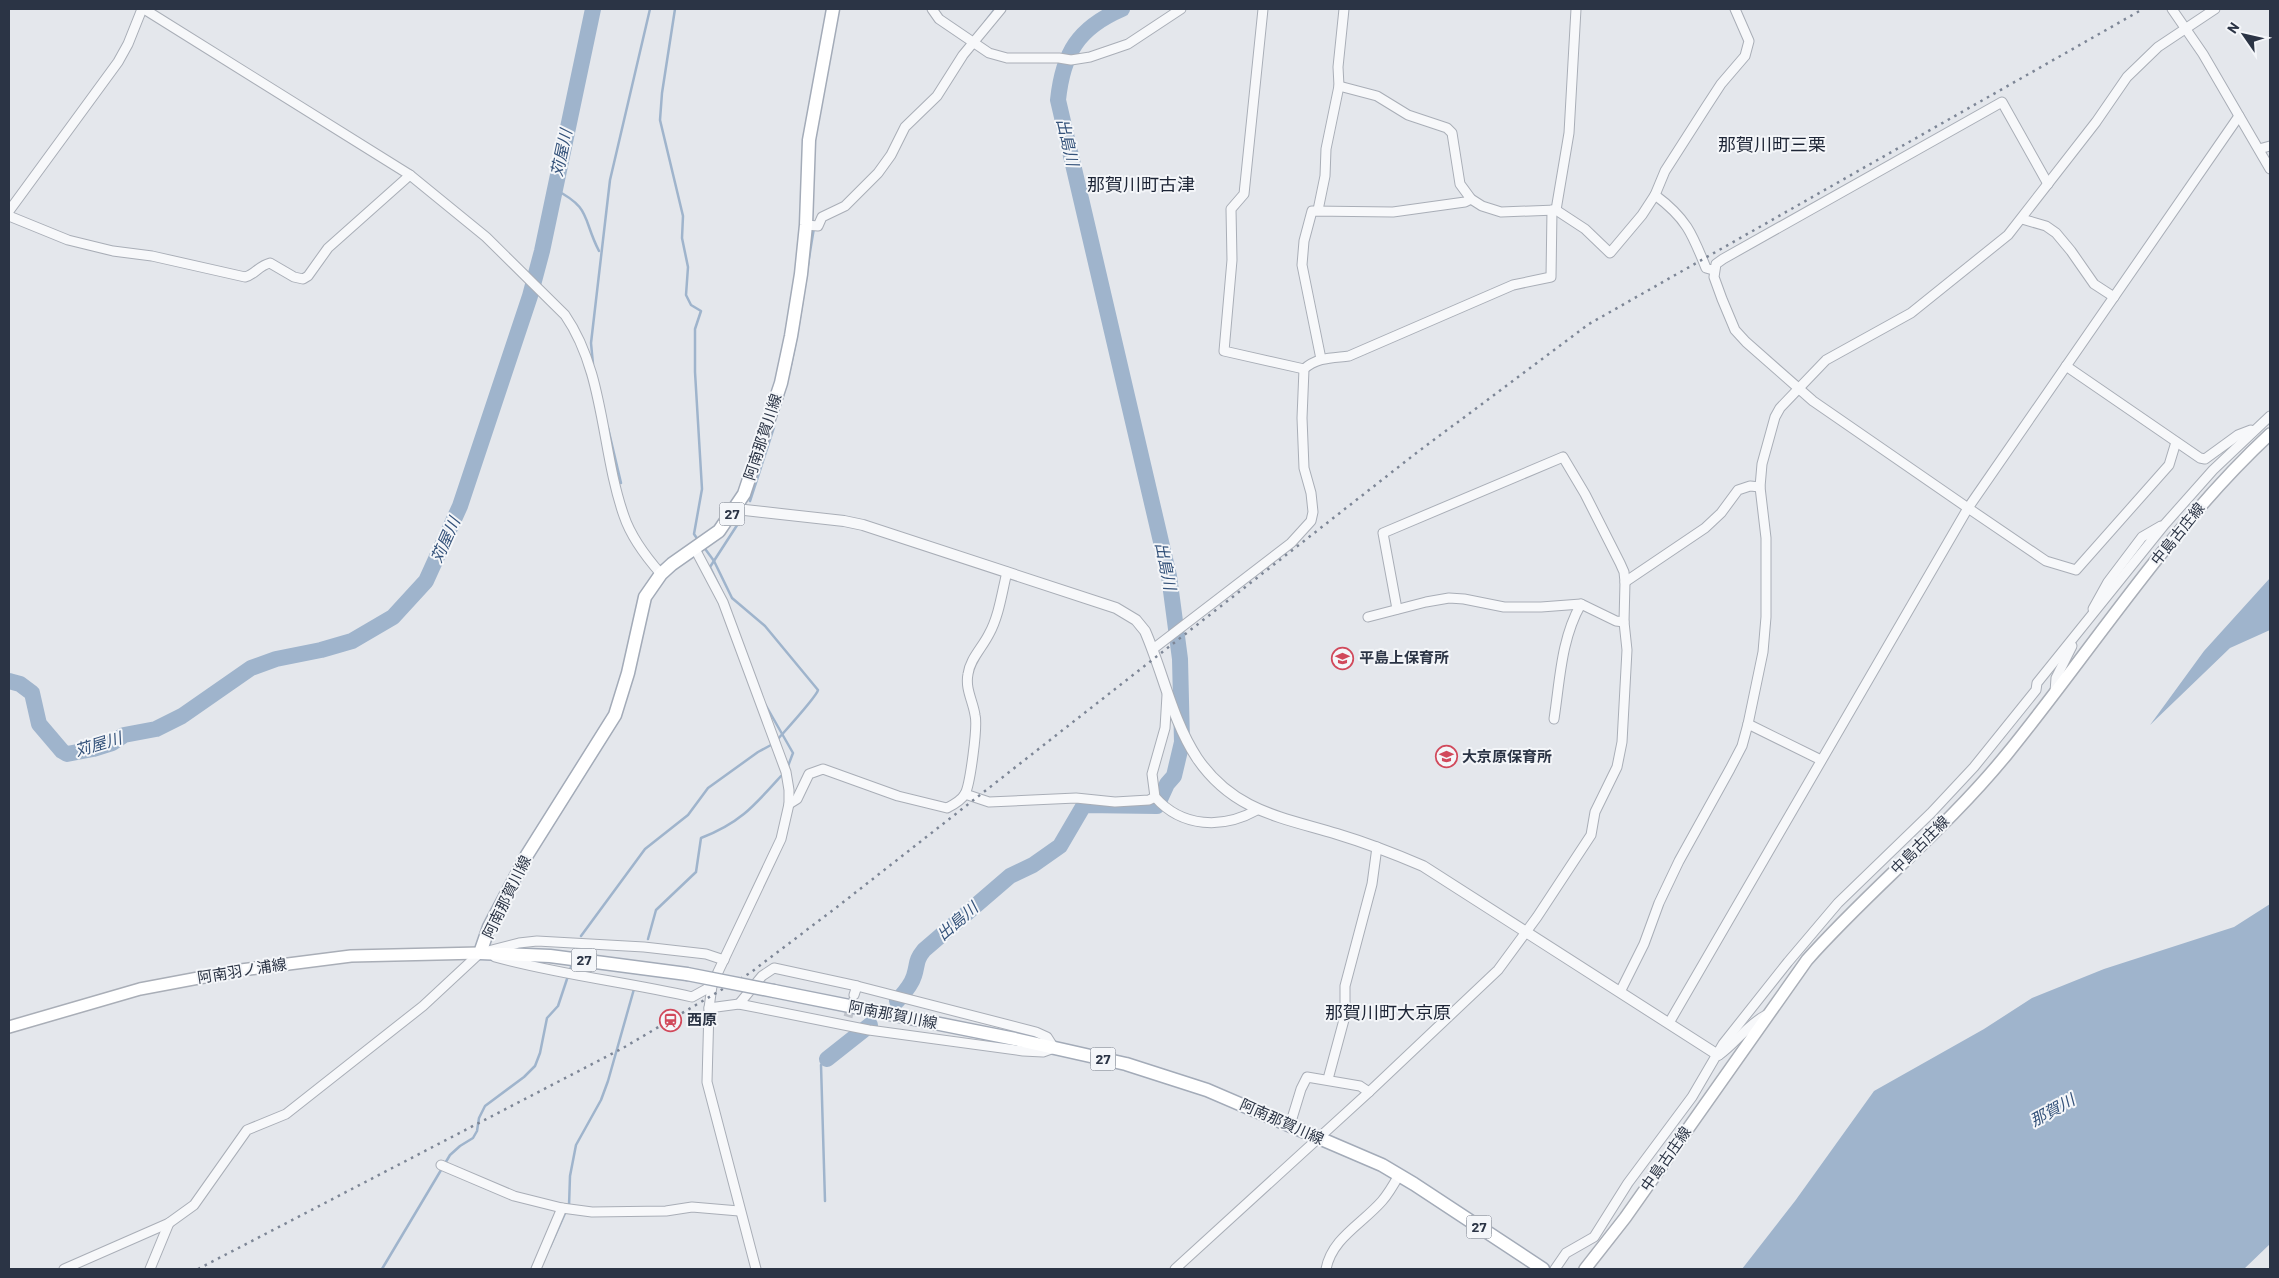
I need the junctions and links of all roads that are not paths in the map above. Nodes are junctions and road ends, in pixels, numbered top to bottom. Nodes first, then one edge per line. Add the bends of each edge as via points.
1 (143, 9) edge
2 (833, 9) edge
3 (932, 9) edge
4 (1001, 9) edge
5 (1181, 9) edge
6 (1263, 9) edge
7 (1344, 9) edge
8 (1576, 9) edge
9 (1735, 9) edge
10 (2172, 9) edge
11 (2215, 9) edge
12 (2186, 29) junction
13 (970, 42) junction
14 (1339, 86) junction
15 (2239, 116) junction
16 (2270, 146) edge
17 (2259, 149) junction
18 (2270, 169) edge
19 (410, 175) junction
20 (2048, 184) junction
21 (1655, 195) junction
22 (1471, 198) junction
23 (1318, 210) junction
24 (1554, 210) junction
25 (9, 211) edge
26 (9, 216) edge
27 (2022, 219) junction
28 (811, 226) junction
29 (1713, 270) junction
30 (2114, 297) junction
31 (1321, 359) junction
32 (2066, 366) junction
33 (1304, 369) junction
34 (1798, 387) junction
35 (2270, 416) edge
36 (2258, 426) junction
37 (2270, 434) edge
38 (2176, 442) junction
39 (1760, 487) junction
40 (1968, 508) junction
41 (736, 509) junction
42 (695, 549) junction
43 (1007, 572) junction
44 (661, 574) junction
45 (1625, 582) junction
46 (1581, 604) junction
47 (1397, 609) junction
48 (1368, 617) dead end
49 (1624, 622) junction
50 (2079, 632) junction
51 (1152, 649) junction
52 (1167, 692) junction
53 (2055, 692) junction
54 (1554, 719) dead end
55 (1748, 724) junction
56 (1821, 760) junction
57 (965, 794) junction
58 (1155, 797) junction
59 (789, 804) junction
60 (1257, 810) junction
61 (1377, 847) junction
62 (1525, 932) junction
63 (480, 953) junction
64 (724, 960) junction
65 (712, 986) junction
66 (1620, 992) junction
67 (739, 1004) junction
68 (710, 1008) junction
69 (1766, 1015) junction
70 (1669, 1024) junction
71 (9, 1027) edge
72 (1054, 1048) junction
73 (1718, 1055) junction
74 (1328, 1079) junction
75 (1370, 1092) junction
76 (1290, 1125) junction
77 (1318, 1138) junction
78 (444, 1166) dead end
79 (1399, 1175) junction
80 (566, 1208) junction
81 (739, 1211) junction
82 (169, 1223) junction
83 (64, 1269) edge
84 (150, 1269) edge
85 (536, 1269) edge
86 (756, 1269) edge
87 (1175, 1269) edge
88 (1326, 1269) edge
89 (1543, 1269) edge
90 (1555, 1269) edge
91 (1585, 1269) edge

1 - 19 street
1 - 25 street via 118,62
2 - 28 main road, 阿南那賀川線 / 27 via 809,140
3 - 13 street
4 - 13 street
5 - 13 street via 1128,44 1090,57 1007,58 989,53
6 - 33 street via 1244,194 1231,209 1232,260 1224,351
7 - 14 street
8 - 24 street via 1569,133
9 - 21 street via 1749,41 1745,56 1721,84 1665,171
10 - 12 street
11 - 12 street
12 - 15 street
12 - 20 street via 2158,47 2127,77
13 - 28 street via 937,96 905,127 892,155 878,173 845,206 822,217 818,226
14 - 22 street via 1377,96 1408,115 1447,128 1452,133 1460,184
14 - 23 street
15 - 17 street
15 - 30 street
16 - 17 street
17 - 18 street
19 - 26 street via 328,248 308,276 302,279 270,263 261,265 245,277 152,256 113,251 68,240
19 - 44 street via 486,237 539,288 574,328 588,366 624,518 648,559
20 - 27 street
20 - 29 street via 2002,102 1722,259
21 - 24 street via 1642,216 1610,253 1584,229
21 - 29 street via 1673,208 1687,225 1706,268
22 - 23 street via 1465,202 1393,212
22 - 24 street via 1500,212
23 - 31 street via 1312,211 1302,265
24 - 31 street via 1551,277 1513,285 1349,356
27 - 30 street via 2046,226 2056,233 2094,284
27 - 34 street via 1992,249 1911,313 1826,360
28 - 41 main road, 阿南那賀川線 / 27 via 781,383 750,479
29 - 34 street via 1735,330
30 - 32 street
31 - 33 street
32 - 38 street
32 - 40 street
33 - 51 street via 1304,468 1311,493 1311,521 1291,543
34 - 39 street via 1775,417 1762,464
34 - 40 street via 1813,401
35 - 36 street
36 - 38 street via 2238,435 2205,459
36 - 50 street via 2213,470 2166,524
37 - 53 main road, 中島古庄線 via 2238,463 2196,510
38 - 40 street via 2169,465 2076,570 2046,561
39 - 45 street via 1738,490 1705,528
39 - 55 street via 1766,538 1766,617 1763,652
40 - 56 street
41 - 42 main road, 阿南那賀川線 / 27 via 719,531
41 - 43 street via 844,521
42 - 44 main road, 阿南那賀川線 / 27
42 - 59 street via 723,602 786,772
43 - 51 street via 1116,608 1136,620 1145,631
43 - 57 street via 990,634 968,674 976,728
44 - 63 main road, 阿南那賀川線 / 27 via 645,597 615,715 527,855 489,927
45 - 47 street via 1620,562 1563,457 1384,532
45 - 49 street
46 - 47 street via 1504,606 1449,598
46 - 49 street
46 - 54 street via 1570,623
47 - 48 street
49 - 62 street via 1627,650 1625,698 1617,768 1595,812 1591,835
50 - 53 street via 2056,678
50 - 73 street via 1974,767 1838,903 1788,962
51 - 52 street
52 - 58 street via 1165,728 1152,774
52 - 60 street via 1196,756 1212,778
53 - 69 main road, 中島古庄線 via 2006,756 1966,799 1825,939
55 - 56 street
55 - 66 street via 1742,746 1679,861
56 - 70 street
57 - 58 street via 996,802 1076,798 1115,802
57 - 59 street via 947,808 898,796 822,770 809,774 797,799
58 - 60 street via 1177,816 1194,822 1228,822
59 - 64 street via 781,839
60 - 61 street
61 - 62 street via 1423,866
61 - 74 street via 1372,884 1346,986 1344,1016
62 - 66 street
62 - 75 street via 1498,970
63 - 64 street via 537,941 706,954
63 - 65 street via 519,965 640,985 692,998
63 - 71 main road, 阿南羽ノ浦線 via 351,956 241,970 140,989
63 - 72 main road, 阿南那賀川線 / 27, bridge via 550,956 687,974
63 - 82 street via 423,1006 286,1114 247,1130 194,1205
64 - 65 street
65 - 68 street
66 - 70 street
67 - 68 street
67 - 72 street via 847,1021 864,1030 1023,1051 1043,1052
67 - 72 street via 762,976 774,968 1036,1032 1047,1036
68 - 81 street via 707,1082
69 - 73 street via 1756,1020
69 - 91 main road, 中島古庄線 via 1625,1218
70 - 73 street
72 - 76 main road, 阿南那賀川線 / 27 via 1172,1078
73 - 90 street via 1594,1237 1566,1253
74 - 75 street via 1360,1086
74 - 76 street via 1307,1077
75 - 77 street
76 - 77 main road, 阿南那賀川線 / 27
77 - 79 main road, 阿南那賀川線 / 27
77 - 87 street
78 - 80 street via 514,1196
79 - 88 street via 1382,1202 1338,1243 1328,1256
79 - 89 main road, 阿南那賀川線 / 27
80 - 81 street via 632,1212 692,1206
80 - 85 street
81 - 86 street
82 - 83 street
82 - 84 street

